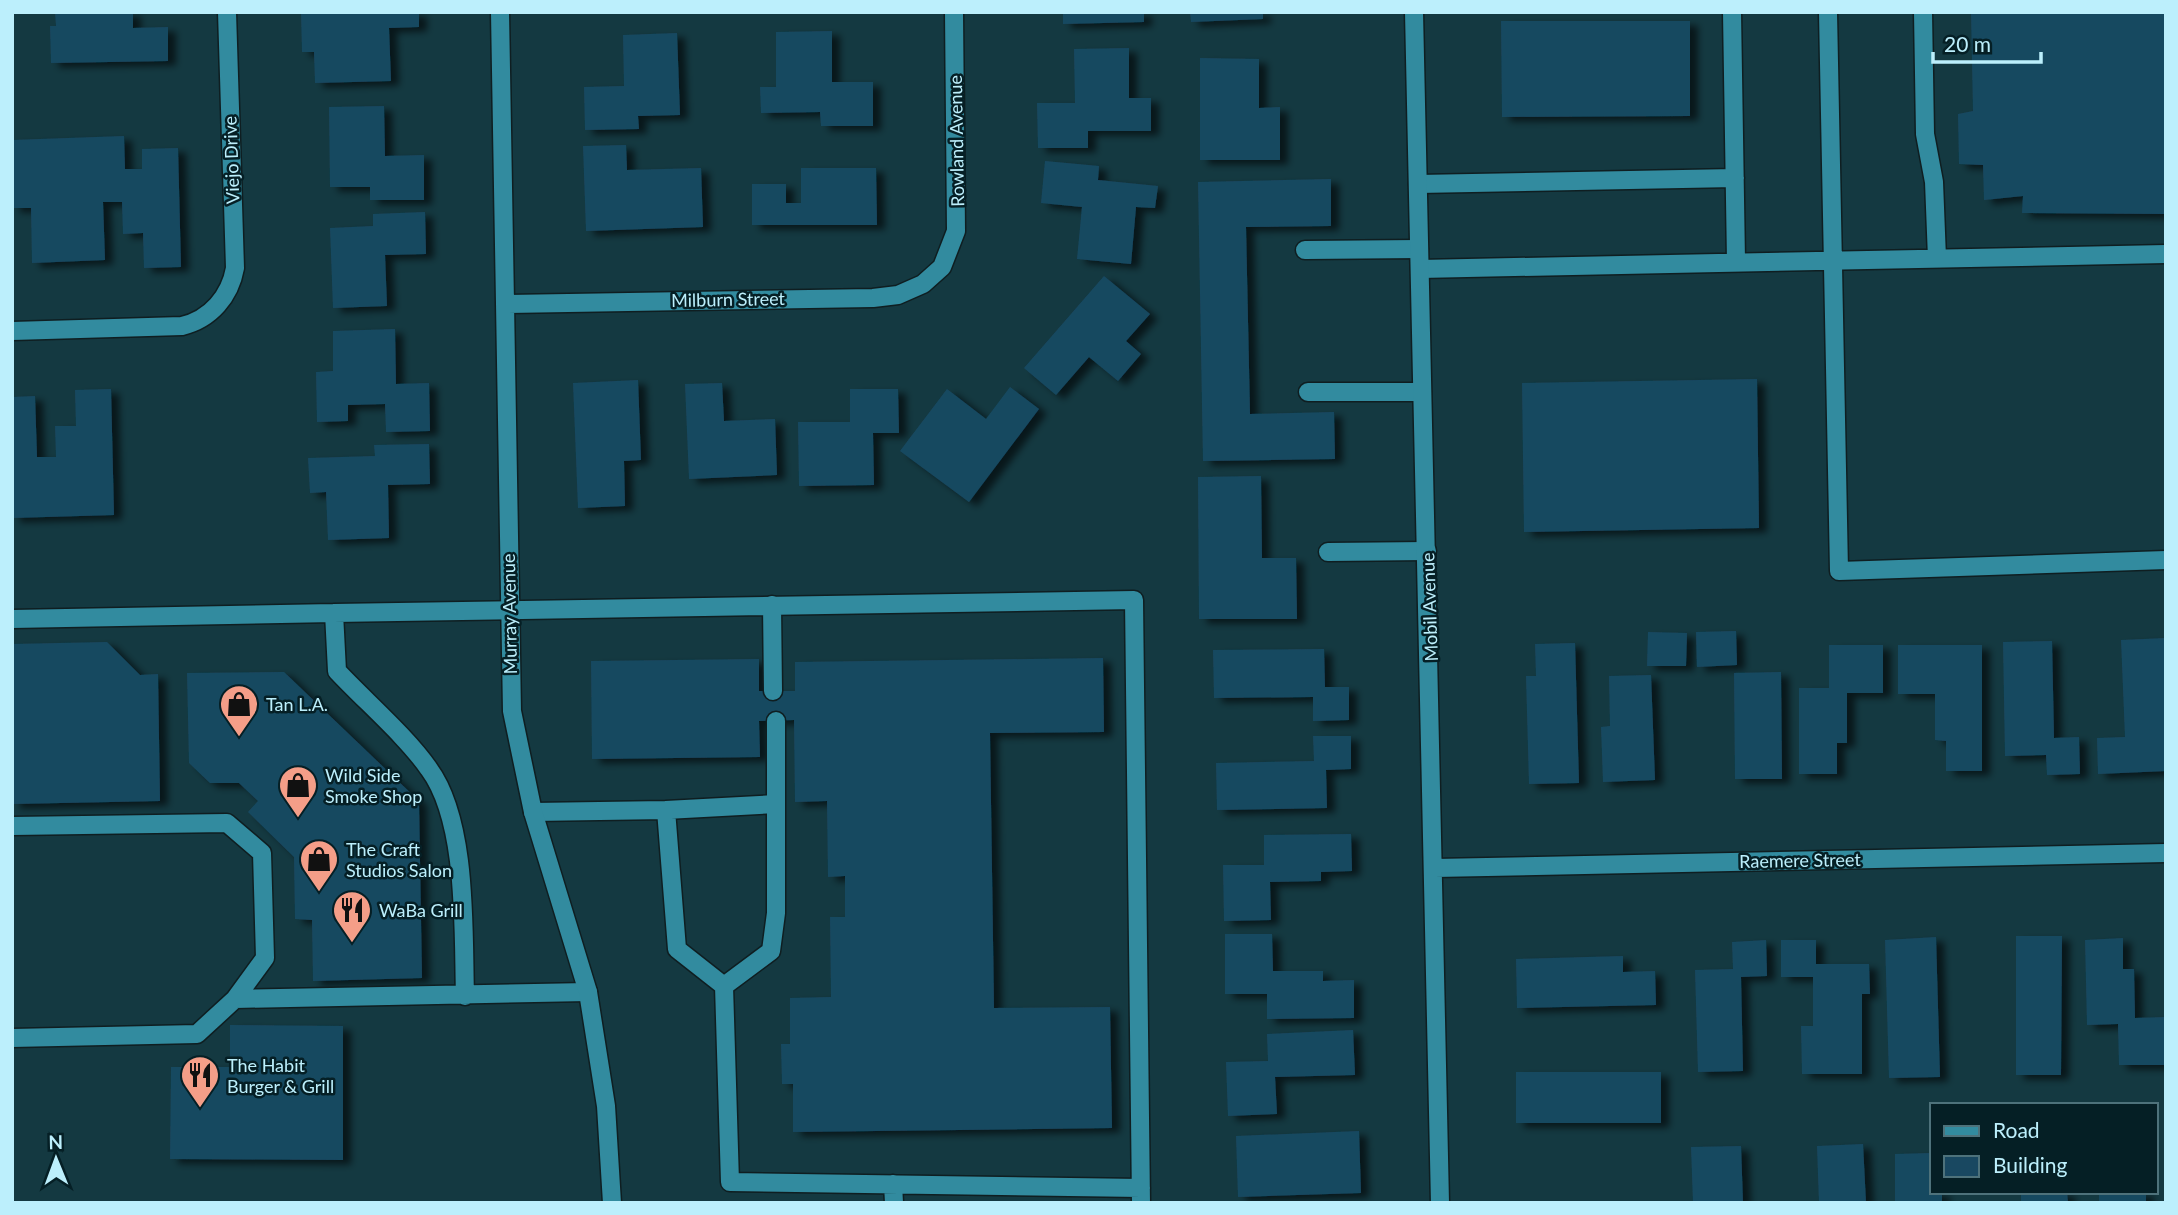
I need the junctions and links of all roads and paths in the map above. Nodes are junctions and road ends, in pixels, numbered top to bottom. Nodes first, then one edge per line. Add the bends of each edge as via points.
1 (227, 12) edge
2 (500, 12) edge
3 (954, 12) edge
4 (1415, 12) edge
5 (1732, 12) edge
6 (1829, 12) edge
7 (1923, 12) edge
8 (1735, 178) junction
9 (1418, 184) junction
10 (1419, 249) junction
11 (1304, 250) dead end
12 (2166, 254) edge
13 (1937, 258) junction
14 (1835, 259) junction
15 (1736, 261) junction
16 (942, 267) joint
17 (1420, 269) junction
18 (505, 304) junction
19 (12, 331) edge
20 (1308, 392) dead end
21 (1422, 392) junction
22 (1427, 551) junction
23 (1328, 552) dead end
24 (2166, 560) edge
25 (772, 605) junction
26 (509, 611) junction
27 (334, 613) junction
28 (12, 619) edge
29 (773, 691) dead end
30 (776, 720) dead end
31 (776, 804) junction
32 (666, 810) junction
33 (533, 812) junction
34 (12, 826) edge
35 (2166, 853) edge
36 (1435, 868) junction
37 (724, 986) junction
38 (589, 992) junction
39 (465, 996) junction
40 (235, 999) junction
41 (12, 1038) edge
42 (894, 1194) edge
43 (1141, 1195) edge
44 (612, 1203) edge
45 (1440, 1203) edge

1 - 19 street, Viejo Drive via 234,268 220,303 207,315 182,326
2 - 18 street, Murray Avenue
3 - 16 street, Rowland Avenue via 957,217
4 - 9 street, Mobil Avenue
5 - 8 street
6 - 14 street
7 - 13 street via 1926,134 1934,182
8 - 9 street
8 - 15 street
9 - 10 street, Mobil Avenue
10 - 11 street
10 - 17 street, Mobil Avenue
12 - 13 street
13 - 14 street
14 - 15 street
14 - 24 street via 1832,331 1839,571
15 - 17 street
16 - 18 street, Milburn Street via 923,284 898,295 873,298
17 - 21 street, Mobil Avenue
18 - 26 street, Murray Avenue
20 - 21 street
21 - 22 street, Mobil Avenue
22 - 23 street
22 - 36 street, Mobil Avenue
25 - 26 street
25 - 29 street
25 - 43 street via 1134,600
26 - 27 street
26 - 33 street, Murray Avenue via 512,711
27 - 28 street
27 - 39 street via 337,671 429,769 444,796 462,889
30 - 31 street
31 - 32 street
31 - 37 street via 776,913 771,951
32 - 33 street
32 - 37 street via 677,949
33 - 38 street, Murray Avenue
34 - 40 street via 227,823 262,853 265,958
35 - 36 street, Raemere Street
36 - 45 street, Mobil Avenue
37 - 42 street via 730,1182
38 - 39 street
38 - 44 street, Murray Avenue via 606,1106
39 - 40 street
40 - 41 street via 197,1034
42 - 43 street

